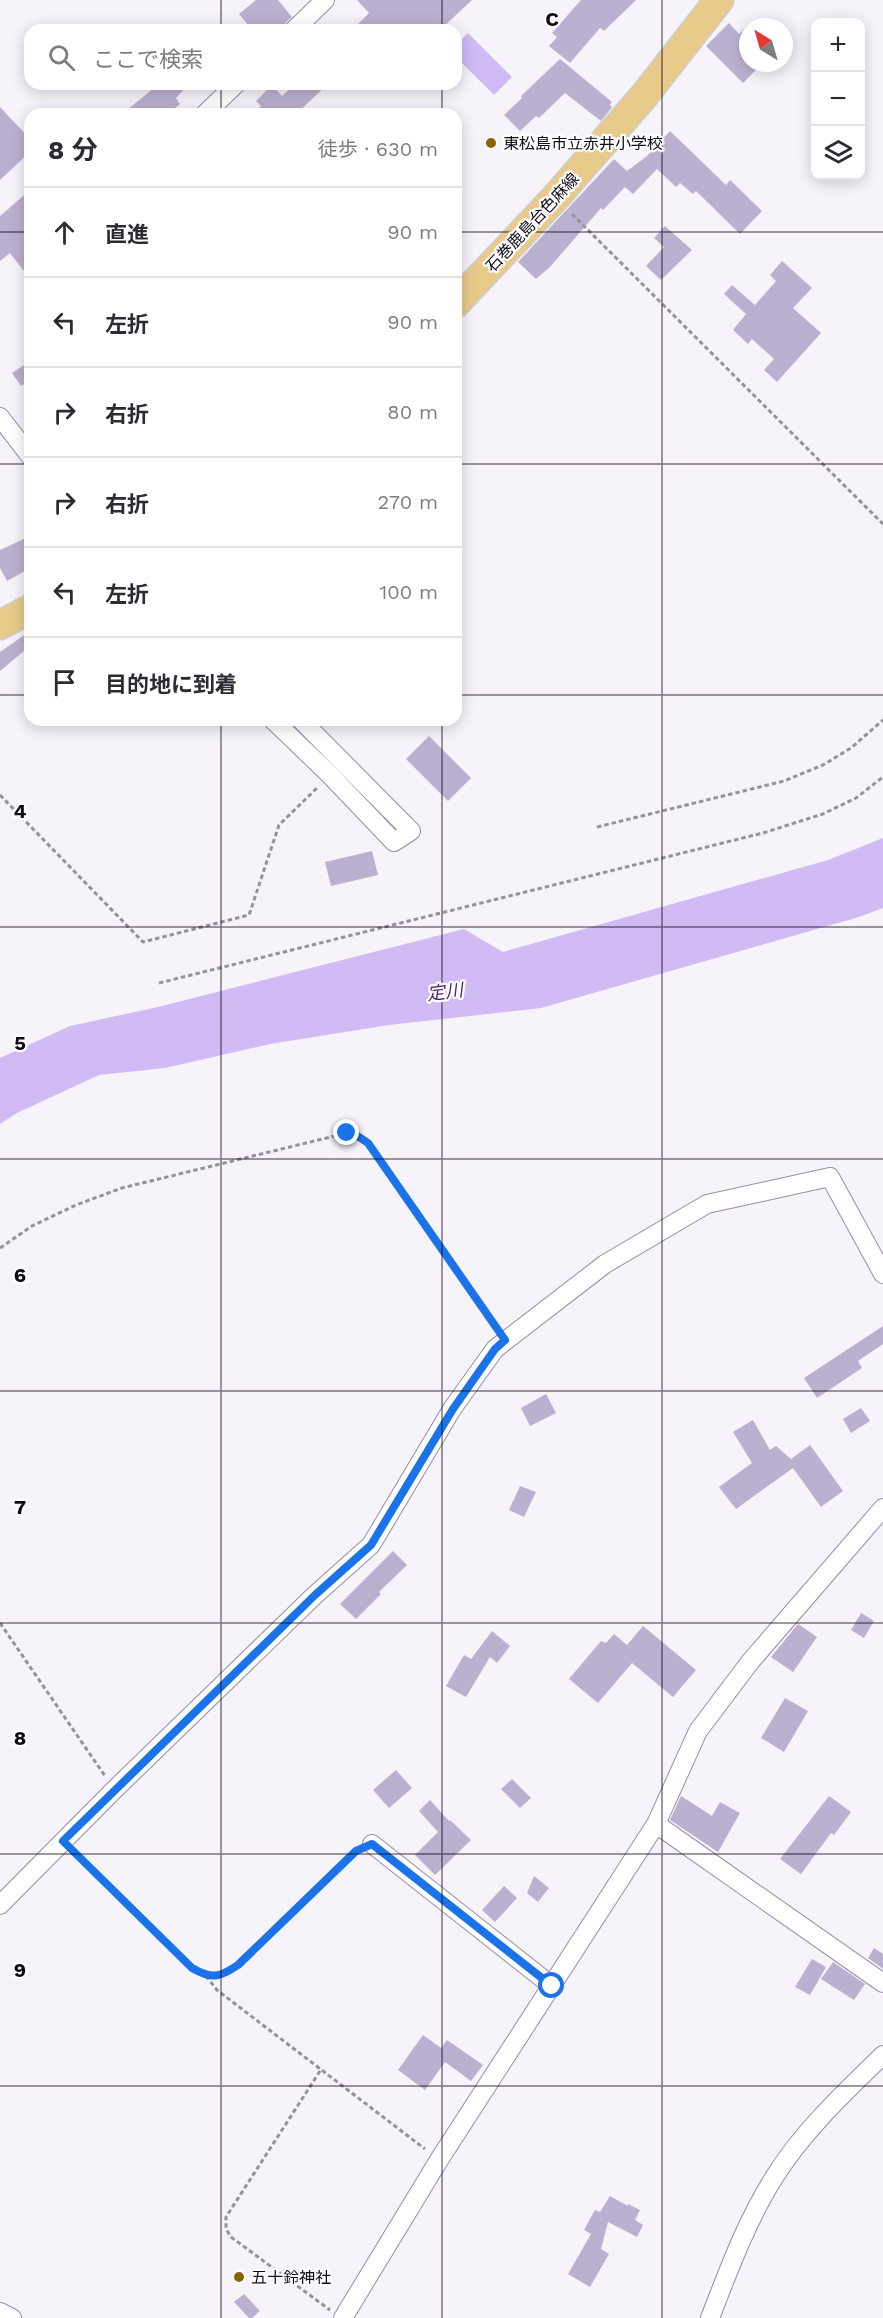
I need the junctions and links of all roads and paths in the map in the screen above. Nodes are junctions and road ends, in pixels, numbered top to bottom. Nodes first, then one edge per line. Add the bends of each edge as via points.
1 (325, 0) edge
2 (719, 0) edge
3 (300, 24) edge
4 (230, 90) edge
5 (211, 108) edge
6 (555, 197) junction
7 (462, 297) edge
8 (0, 417) edge
9 (24, 448) edge
10 (883, 524) edge
11 (24, 612) edge
12 (0, 625) edge
13 (883, 720) edge
14 (279, 726) edge
15 (307, 726) edge
16 (330, 775) junction
17 (883, 777) edge
18 (0, 795) edge
19 (597, 827) dead end
20 (159, 983) dead end
21 (0, 1248) edge
22 (883, 1274) edge
23 (505, 1340) junction
24 (883, 1508) edge
25 (0, 1623) edge
26 (114, 1790) junction
27 (656, 1824) junction
28 (63, 1841) junction
29 (372, 1844) joint
30 (0, 1905) edge
31 (206, 1976) junction
32 (883, 1983) edge
33 (552, 1986) junction
34 (883, 2055) edge
35 (320, 2071) junction
36 (439, 2160) junction
37 (0, 2312) edge
38 (338, 2315) edge
39 (12, 2318) edge
40 (710, 2318) edge

1 - 3 street
2 - 6 main road, 石巻鹿島台色麻線 via 645,96
4 - 5 street
6 - 7 main road, 石巻鹿島台色麻線
6 - 10 path
8 - 9 street
11 - 12 main road
13 - 19 path via 851,748 784,781
14 - 16 street
15 - 16 street via 411,831 394,842
16 - 18 path via 279,825 249,915 143,942
17 - 20 path via 856,798 823,814 762,833
21 - 23 path via 32,1226 122,1188 347,1133 368,1143
22 - 23 street via 830,1178 707,1203 605,1264
23 - 26 street via 453,1409 371,1545
24 - 27 street via 750,1662 698,1731
25 - 26 path
26 - 28 street
27 - 32 street
27 - 33 street
28 - 30 street
28 - 31 path via 192,1968
29 - 31 path via 356,1851 238,1965 222,1976
29 - 33 street
31 - 35 path via 217,1990
33 - 36 street
34 - 40 street via 811,2129 776,2175 741,2239
35 - 36 path
35 - 38 path via 226,2217 225,2229
36 - 38 street
37 - 39 street

